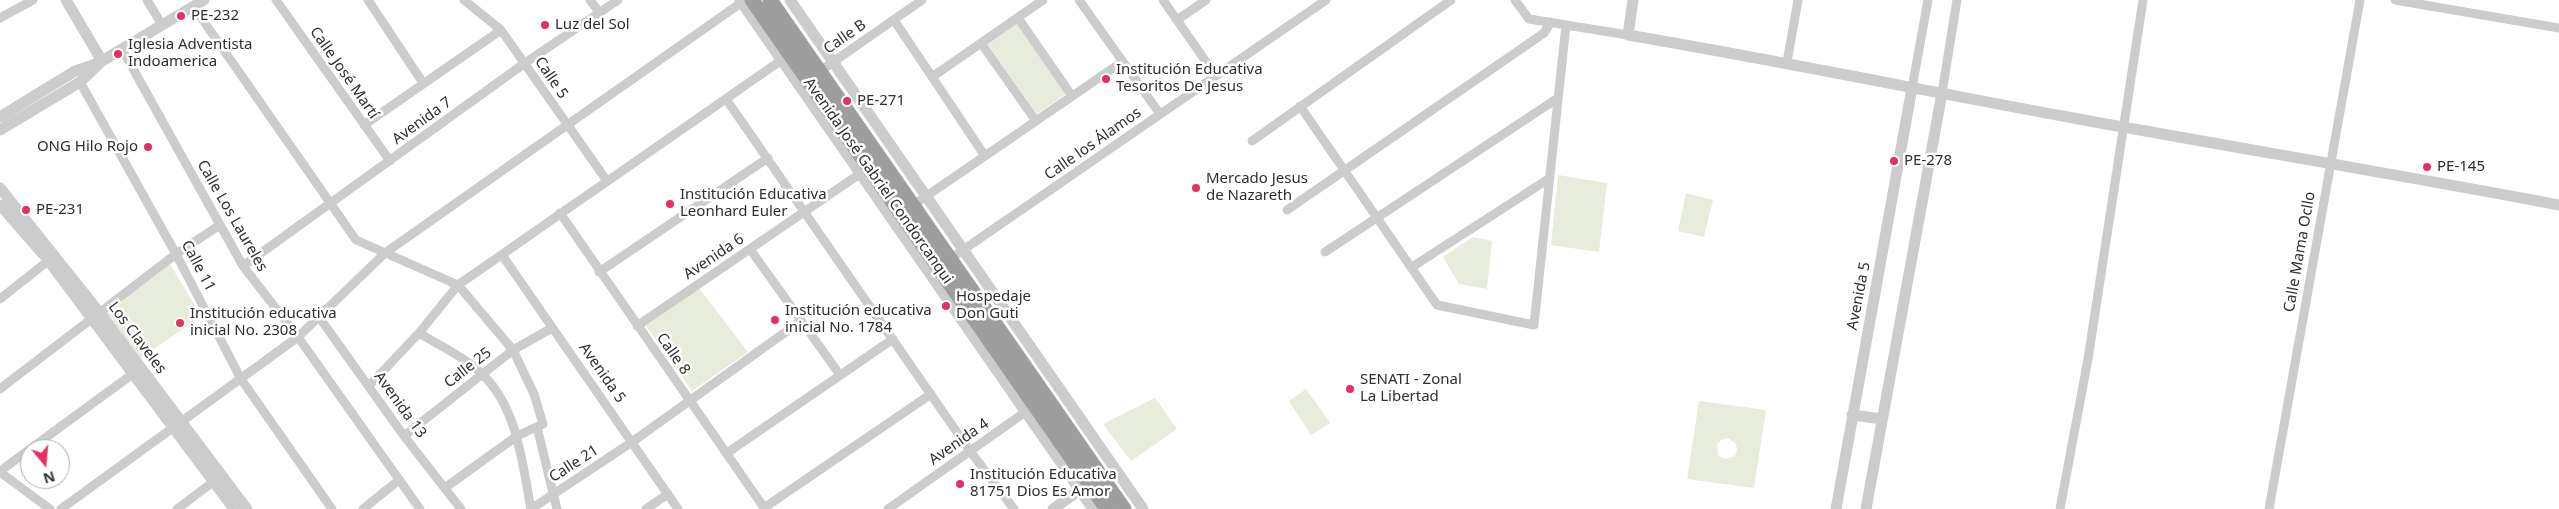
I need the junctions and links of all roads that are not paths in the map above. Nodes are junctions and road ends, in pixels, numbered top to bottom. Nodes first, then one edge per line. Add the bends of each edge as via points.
1 (33, 0) edge
2 (66, 0) edge
3 (147, 0) edge
4 (204, 0) edge
5 (276, 0) edge
6 (368, 0) edge
7 (464, 0) edge
8 (590, 0) edge
9 (618, 0) edge
10 (770, 0) edge
11 (790, 0) edge
12 (922, 0) edge
13 (1043, 0) edge
14 (1079, 0) edge
15 (1163, 0) edge
16 (1206, 0) edge
17 (1326, 0) edge
18 (1451, 0) edge
19 (1515, 0) edge
20 (1633, 0) edge
21 (1798, 0) edge
22 (1928, 0) edge
23 (1957, 0) edge
24 (2143, 0) edge
25 (2360, 0) edge
26 (2395, 0) edge
27 (745, 1) edge
28 (193, 6) junction
29 (600, 12) junction
30 (0, 18) edge
31 (1018, 18) junction
32 (894, 20) junction
33 (1177, 20) junction
34 (1551, 22) junction
35 (162, 25) junction
36 (1566, 25) junction
37 (2559, 28) edge
38 (501, 30) junction
39 (1628, 35) junction
40 (981, 43) junction
41 (122, 49) junction
42 (786, 57) junction
43 (102, 61) junction
44 (833, 62) junction
45 (1122, 62) junction
46 (1787, 62) junction
47 (525, 63) junction
48 (814, 76) junction
49 (1216, 76) junction
50 (932, 77) junction
51 (80, 82) junction
52 (423, 83) junction
53 (1912, 88) junction
54 (1942, 93) junction
55 (1072, 96) junction
56 (1558, 98) junction
57 (726, 99) junction
58 (1300, 106) junction
59 (1160, 114) junction
60 (0, 117) edge
61 (1036, 121) junction
62 (364, 125) junction
63 (567, 126) junction
64 (2123, 127) junction
65 (0, 130) edge
66 (1252, 141) dead end
67 (985, 156) junction
68 (768, 158) junction
69 (390, 161) junction
70 (2330, 162) junction
71 (869, 168) junction
72 (1345, 170) junction
73 (1550, 178) junction
74 (607, 181) junction
75 (0, 188) edge
76 (927, 196) junction
77 (330, 203) junction
78 (2559, 205) edge
79 (912, 206) junction
80 (4, 208) edge
81 (1287, 210) dead end
82 (804, 212) junction
83 (560, 213) junction
84 (1378, 218) junction
85 (220, 225) junction
86 (750, 249) junction
87 (963, 250) junction
88 (1325, 252) dead end
89 (384, 253) junction
90 (176, 254) junction
91 (502, 256) junction
92 (51, 258) junction
93 (950, 259) junction
94 (242, 266) junction
95 (1412, 267) junction
96 (599, 272) junction
97 (458, 285) junction
98 (0, 299) edge
99 (95, 314) junction
100 (319, 317) junction
101 (801, 320) junction
102 (637, 326) junction
103 (552, 328) junction
104 (419, 333) junction
105 (298, 337) junction
106 (892, 339) junction
107 (513, 350) junction
108 (137, 371) junction
109 (483, 375) junction
110 (840, 375) junction
111 (241, 379) junction
112 (369, 386) junction
113 (0, 389) edge
114 (931, 394) junction
115 (1046, 397) junction
116 (689, 400) junction
117 (1029, 409) junction
118 (1852, 415) junction
119 (1882, 419) junction
120 (177, 426) junction
121 (537, 427) junction
122 (404, 436) junction
123 (517, 436) junction
124 (632, 442) junction
125 (970, 451) junction
126 (727, 453) junction
127 (0, 471) edge
128 (399, 480) junction
129 (213, 482) junction
130 (1089, 483) junction
131 (446, 487) junction
132 (554, 493) junction
133 (668, 494) junction
134 (765, 508) edge
135 (50, 509) edge
136 (61, 509) edge
137 (178, 509) edge
138 (234, 509) edge
139 (247, 509) edge
140 (332, 509) edge
141 (363, 509) edge
142 (420, 509) edge
143 (461, 509) edge
144 (531, 509) edge
145 (557, 509) edge
146 (646, 509) edge
147 (678, 509) edge
148 (888, 509) edge
149 (1014, 509) edge
150 (1053, 509) edge
151 (1093, 509) edge
152 (1107, 509) edge
153 (1124, 509) edge
154 (1143, 509) edge
155 (1836, 509) edge
156 (1866, 509) edge
157 (2060, 509) edge
158 (2268, 509) edge

1 - 30 street
2 - 43 street
3 - 35 street
4 - 28 street
5 - 62 street, Calle José Martí
6 - 52 street
7 - 38 street, Calle 5
8 - 29 street
9 - 29 street, Avenida 7
10 - 48 highway, Avenida José Gabriel Condorcanqui
11 - 44 street, Avenida José Gabriel Condorcanqui
12 - 32 street, Calle B
13 - 31 street
14 - 45 street
15 - 33 street
16 - 33 street
17 - 49 street, Calle los Álamos
18 - 58 street
19 - 34 street via 1529,18
20 - 39 street
21 - 46 street
22 - 53 street
23 - 54 street
24 - 64 street
25 - 70 street, Calle Mama Ocllo
26 - 37 street
27 - 42 highway, Avenida José Gabriel Condorcanqui
27 - 63 street
28 - 35 street
28 - 77 street
29 - 47 street, Avenida 7
31 - 40 street
31 - 55 street
32 - 44 street, Calle B
32 - 50 street
33 - 49 street
34 - 36 street
34 - 72 street via 1544,32
35 - 41 street
36 - 39 street
36 - 56 street
38 - 47 street, Calle 5
38 - 52 street
39 - 46 street
40 - 50 street
40 - 61 street
41 - 43 street
41 - 85 street, Calle Los Laureles
42 - 48 highway, Avenida José Gabriel Condorcanqui
42 - 57 street
42 - 71 street, Avenida José Gabriel Condorcanqui
43 - 51 street
43 - 60 street via 75,72
44 - 48 street, Calle B
44 - 76 street, Avenida José Gabriel Condorcanqui
45 - 55 street
45 - 59 street
46 - 53 street
47 - 63 street, Calle 5
47 - 69 street, Avenida 7
48 - 71 highway, Avenida José Gabriel Condorcanqui
49 - 59 street, Calle los Álamos
50 - 67 street
51 - 65 street
51 - 90 street, Calle 11
52 - 62 street
53 - 54 street
53 - 118 street, Avenida 5
54 - 64 street
54 - 119 street
55 - 61 street
56 - 73 street
56 - 84 street
57 - 68 street
57 - 74 street
58 - 66 street
58 - 72 street
59 - 87 street, Calle los Álamos
61 - 67 street
62 - 69 street, Calle José Martí
63 - 74 street, Calle 5
63 - 89 street
64 - 70 street
64 - 157 street via 2088,359
67 - 76 street
68 - 82 street
68 - 96 street
69 - 77 street, Avenida 7
70 - 78 street
70 - 158 street, Calle Mama Ocllo
71 - 79 highway, Avenida José Gabriel Condorcanqui
71 - 82 street, Avenida 6
71 - 117 highway, Avenida José Gabriel Condorcanqui
72 - 81 street
72 - 84 street
73 - 95 street
73 - 95 street via 1534,324 1437,305
74 - 83 street
75 - 80 street, Los Claveles
76 - 79 street
76 - 87 street, Avenida José Gabriel Condorcanqui
77 - 89 street via 356,240
77 - 94 street, Avenida 7
79 - 93 highway, Avenida José Gabriel Condorcanqui
80 - 92 street, Los Claveles
82 - 86 street, Avenida 6
82 - 106 street
83 - 91 street
83 - 96 street, Calle 8
84 - 88 street
84 - 95 street
85 - 90 street
85 - 94 street, Calle Los Laureles
86 - 101 street
86 - 102 street, Avenida 6
87 - 93 street, Calle los Álamos
87 - 154 street, Avenida José Gabriel Condorcanqui
89 - 97 street
89 - 100 street
90 - 99 street
90 - 111 street, Calle 11
91 - 97 street
91 - 103 street, Avenida 5
92 - 98 street
92 - 99 street, Los Claveles
93 - 115 highway, Avenida José Gabriel Condorcanqui
94 - 105 street, Calle Los Laureles
96 - 102 street, Calle 8
97 - 104 street
97 - 107 street
99 - 108 street, Los Claveles
99 - 113 street
100 - 105 street
100 - 112 street, Avenida 13
101 - 110 street
101 - 116 street, Calle 21
102 - 116 street, Calle 8
103 - 107 street, Calle 25
103 - 124 street, Avenida 5
104 - 109 street via 468,362
104 - 112 street
105 - 111 street
105 - 128 street, Calle Los Laureles
106 - 110 street
106 - 114 street
107 - 109 street, Calle 25
107 - 121 street via 544,424
108 - 120 street, Los Claveles
108 - 127 street
109 - 122 street, Calle 25
109 - 123 street via 503,400
110 - 126 street
111 - 120 street
111 - 140 street, Calle 11
112 - 122 street, Avenida 13
114 - 125 street
114 - 134 street
115 - 117 street, Avenida 4
115 - 130 highway, Avenida José Gabriel Condorcanqui
116 - 124 street, Calle 21
116 - 126 street, Calle 8
117 - 125 street, Avenida 4
117 - 130 highway, Avenida José Gabriel Condorcanqui
118 - 119 street
118 - 155 street, Avenida 5
119 - 156 street
120 - 129 street, Los Claveles
120 - 136 street
120 - 139 street, Los Claveles
121 - 123 street
121 - 132 street
122 - 131 street, Avenida 13
123 - 131 street
123 - 144 street
124 - 132 street, Calle 21
124 - 133 street, Avenida 5
125 - 148 street, Avenida 4
125 - 149 street
126 - 134 street, Calle 8
127 - 135 street
128 - 141 street
128 - 142 street, Calle Los Laureles
129 - 137 street
129 - 138 street, Los Claveles
130 - 150 street
130 - 151 street, Avenida José Gabriel Condorcanqui
130 - 152 highway, Avenida José Gabriel Condorcanqui
130 - 153 highway, Avenida José Gabriel Condorcanqui
131 - 143 street, Avenida 13
132 - 144 street, Calle 21
132 - 145 street
133 - 146 street
133 - 147 street, Avenida 5

